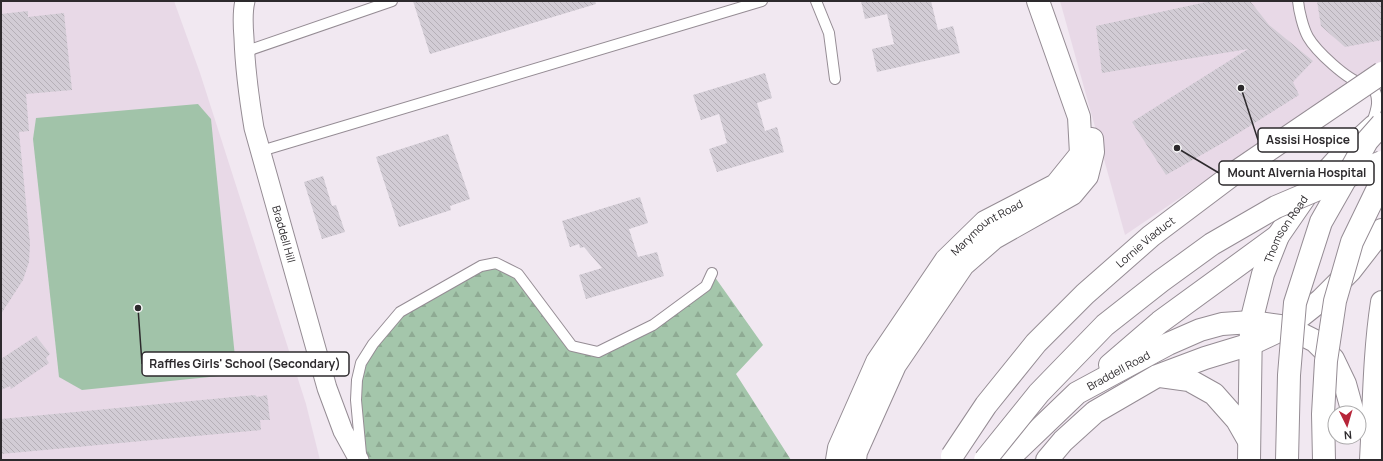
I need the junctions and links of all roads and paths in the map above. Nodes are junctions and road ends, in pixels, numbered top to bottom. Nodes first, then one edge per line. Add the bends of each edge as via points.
1 (245, 1) edge
2 (392, 1) edge
3 (762, 1) edge
4 (816, 1) edge
5 (1038, 1) edge
6 (1050, 1) edge
7 (1298, 1) edge
8 (244, 52) junction
9 (835, 79) dead end
10 (1377, 80) edge
11 (1382, 82) edge
12 (1378, 124) edge
13 (261, 151) junction
14 (1382, 162) edge
15 (1382, 180) edge
16 (1382, 230) edge
17 (1278, 236) junction
18 (712, 274) dead end
19 (1382, 302) edge
20 (1252, 322) junction
21 (1286, 327) junction
22 (1251, 344) junction
23 (1157, 376) junction
24 (1077, 393) junction
25 (1351, 405) edge
26 (1360, 445) edge
27 (1249, 451) edge
28 (952, 456) dead end
29 (360, 460) edge
30 (837, 460) edge
31 (855, 460) edge
32 (985, 460) edge
33 (1007, 460) edge
34 (1047, 460) edge
35 (1287, 460) edge
36 (1324, 460) edge
37 (1364, 460) edge
38 (1371, 460) edge

1 - 8 street, Braddell Hill
2 - 8 lane
3 - 13 lane
4 - 9 lane via 829,33
5 - 30 main road, Marymount Road via 1079,117 1081,154 1056,185 985,222 946,260 877,362 838,448
6 - 31 main road, Marymount Road via 1090,115 1093,152 1087,176 1072,194 994,238 963,265 895,365 856,452
7 - 10 lane via 1307,36 1319,50 1350,79 1361,84
8 - 13 street, Braddell Hill via 249,100
10 - 11 lane
10 - 12 lane
10 - 28 main road, Lornie Viaduct, bridge via 1230,177 1151,236 1091,289 1036,343 986,405
12 - 17 main road, Thomson Road via 1337,160 1309,191
12 - 35 main road, bridge via 1321,222 1295,302 1289,375
13 - 29 street, Braddell Hill via 327,388 343,431
14 - 32 main road, bridge via 1276,207 1212,244 1161,281 1105,325 1039,393
15 - 36 main road, bridge via 1352,242 1335,301 1326,361
16 - 21 main road, Braddell Road via 1350,271 1321,300
17 - 20 main road, Thomson Road via 1263,274
17 - 24 main road via 1160,322
18 - 29 lane via 706,286 653,325 598,352 572,346 518,274 496,263 480,266 400,312 373,344 361,363 356,380
19 - 38 main road via 1378,324
20 - 21 main road, Braddell Road
20 - 22 main road, Thomson Road
20 - 24 main road, Braddell Road via 1222,324 1200,330 1168,344
21 - 22 main road, Braddell Road
21 - 25 main road, Braddell Road via 1315,341 1333,359 1345,384
22 - 23 main road, Braddell Road
22 - 27 main road, Thomson Road
23 - 27 main road via 1189,380 1214,394 1238,420
23 - 34 main road, Braddell Road via 1095,412 1063,441
24 - 33 main road, Braddell Road
26 - 37 main road

